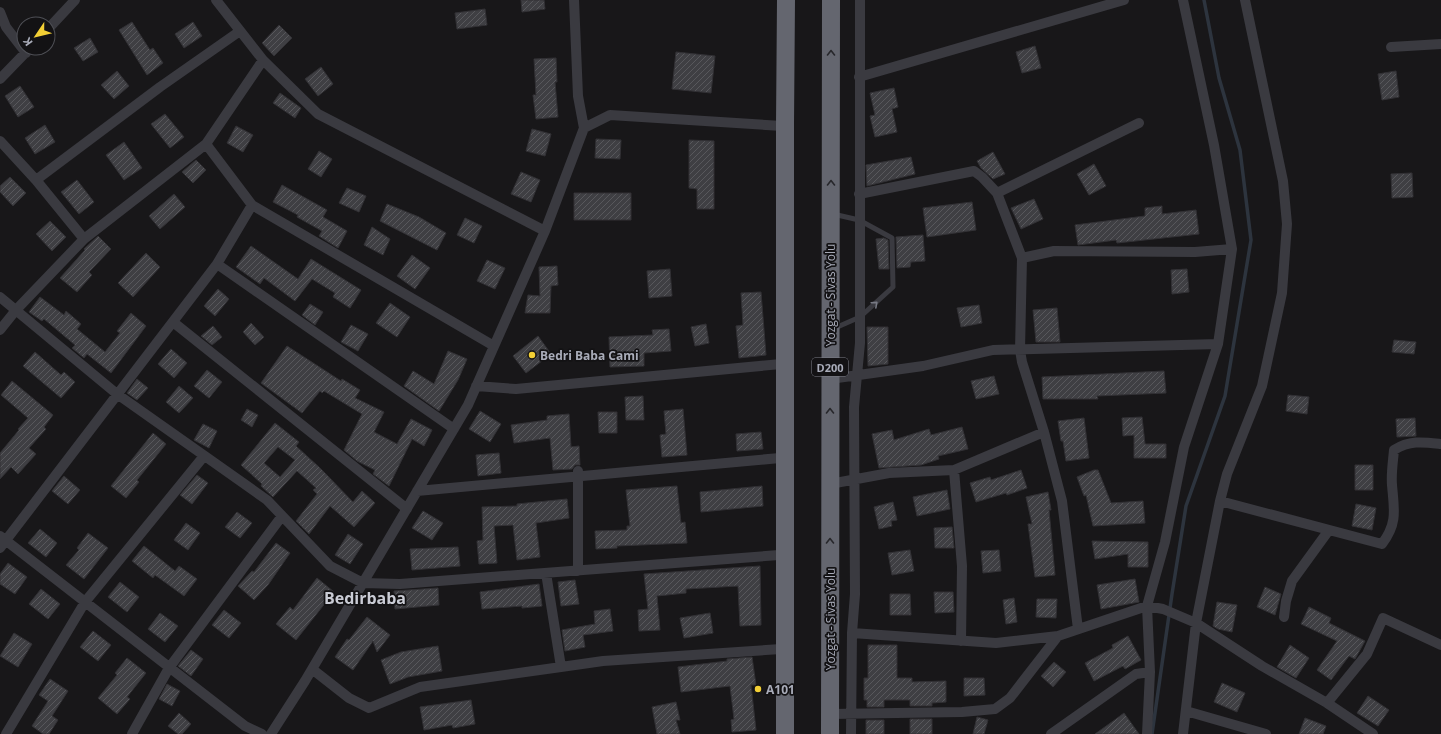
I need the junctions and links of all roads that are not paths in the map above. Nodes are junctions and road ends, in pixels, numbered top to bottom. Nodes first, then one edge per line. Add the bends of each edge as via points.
1 (75, 0) edge
2 (216, 0) edge
3 (574, 0) edge
4 (782, 0) edge
5 (786, 0) edge
6 (831, 0) edge
7 (860, 0) edge
8 (1124, 0) edge
9 (1183, 0) edge
10 (1245, 0) edge
11 (0, 12) edge
12 (56, 20) edge
13 (240, 31) junction
14 (16, 37) edge
15 (1441, 44) edge
16 (1391, 47) dead end
17 (22, 56) edge
18 (263, 60) junction
19 (859, 77) junction
20 (0, 79) edge
21 (1139, 123) dead end
22 (782, 126) junction
23 (584, 128) junction
24 (0, 141) edge
25 (206, 144) junction
26 (36, 180) junction
27 (997, 193) junction
28 (859, 194) junction
29 (252, 205) junction
30 (831, 214) junction
31 (859, 220) junction
32 (545, 231) junction
33 (84, 239) junction
34 (1232, 249) junction
35 (1022, 258) junction
36 (217, 264) junction
37 (0, 297) edge
38 (16, 310) junction
39 (860, 317) junction
40 (172, 322) junction
41 (0, 330) edge
42 (830, 330) junction
43 (1218, 344) junction
44 (494, 346) junction
45 (1020, 350) junction
46 (780, 364) junction
47 (858, 376) junction
48 (830, 379) junction
49 (476, 386) junction
50 (117, 394) junction
51 (454, 429) junction
52 (1044, 432) junction
53 (1441, 444) edge
54 (204, 456) junction
55 (780, 458) junction
56 (954, 470) junction
57 (578, 474) junction
58 (855, 480) junction
59 (830, 484) junction
60 (417, 491) junction
61 (1220, 501) junction
62 (407, 509) junction
63 (282, 516) junction
64 (1329, 530) junction
65 (2, 542) edge
66 (779, 555) junction
67 (578, 571) junction
68 (546, 573) junction
69 (363, 582) junction
70 (85, 602) junction
71 (1147, 606) junction
72 (1284, 617) dead end
73 (1192, 622) junction
74 (1078, 629) junction
75 (852, 633) junction
76 (1058, 636) junction
77 (961, 641) junction
78 (1441, 646) edge
79 (781, 649) junction
80 (561, 667) junction
81 (169, 668) junction
82 (312, 669) junction
83 (1150, 672) junction
84 (1327, 702) junction
85 (1186, 711) junction
86 (831, 714) junction
87 (852, 714) junction
88 (6, 734) edge
89 (132, 734) edge
90 (262, 734) edge
91 (271, 734) edge
92 (784, 734) edge
93 (830, 734) edge
94 (851, 734) edge
95 (1051, 734) edge
96 (1147, 734) edge
97 (1182, 734) edge
98 (1266, 734) edge
99 (1373, 734) edge

1 - 12 street
2 - 13 street
3 - 23 street via 578,96
4 - 22 street
5 - 92 highway
30 -> 6 highway, Yozgat - Sivas Yolu / D200
7 - 19 street
8 - 19 street
9 - 34 street via 1214,144
10 - 61 street via 1283,181 1287,224 1282,293 1262,386
11 - 14 street via 6,27
13 - 18 street
13 - 26 street
15 - 16 street
17 - 20 street
18 - 25 street
18 - 32 street via 318,114
19 - 28 street
21 - 27 street
22 - 23 street via 610,115
22 - 46 street
23 - 32 street
24 - 26 street
25 - 29 street
25 - 33 street
26 - 33 street
27 - 28 street via 974,171
27 - 35 street
28 - 31 street
29 - 36 street
29 - 44 street
30 - 31 lane
30 - 42 highway, Yozgat - Sivas Yolu / D200
31 - 39 street
39 -> 31 lane via 893,287 892,238
32 - 44 street
33 - 38 street
34 - 35 street via 1195,252 1054,251
34 - 43 street
35 - 45 street
36 - 40 street
36 - 51 street
37 - 38 street
38 - 41 street
38 - 50 street
39 - 42 lane
39 - 47 street
40 - 50 street
40 - 62 street
42 - 48 highway, Yozgat - Sivas Yolu / D200
43 - 45 street
43 - 71 street via 1184,447 1165,542
44 - 49 street
45 - 47 street via 993,350 923,366
45 - 52 street
46 - 49 street via 516,390
46 - 55 street
47 - 48 street
47 - 58 street via 854,407
59 -> 48 highway, Yozgat - Sivas Yolu / D200
49 - 51 street
50 - 54 street
50 - 65 street
51 - 60 street
52 - 56 street
52 - 74 street via 1062,501
53 - 64 street via 1415,441 1394,450 1394,521 1389,535 1382,544
54 - 63 street via 267,500
54 - 70 street
55 - 57 street
55 - 66 street
56 - 58 street via 889,474
56 - 77 street via 962,566
57 - 60 street
57 - 67 street
58 - 59 street
58 - 75 street via 855,594
86 -> 59 highway, Yozgat - Sivas Yolu / D200
60 - 62 street
61 - 64 street
61 - 73 street
62 - 69 street
63 - 69 street via 330,566
63 - 81 street
64 - 72 street via 1292,581
65 - 70 street
66 - 67 street
66 - 79 street
67 - 68 street
68 - 69 street via 400,584
68 - 80 street
69 - 82 street
70 - 81 street
70 - 88 street
71 - 73 street via 1163,609
71 - 74 street
71 - 83 street
73 - 84 street via 1262,666
73 - 85 street
74 - 76 street
75 - 77 street
75 - 87 street
76 - 77 street via 996,643
76 - 87 street via 1010,698 995,709
78 - 84 street via 1383,618 1367,654
79 - 80 street via 603,661
79 - 92 street
80 - 82 street via 420,687 369,708 349,698
81 - 89 street
81 - 90 street via 245,726
82 - 91 street
83 - 95 street via 1136,674
83 - 96 street
84 - 99 street
85 - 97 street
85 - 98 street
86 - 87 street
86 - 93 highway, Yozgat - Sivas Yolu / D200
87 - 94 street

